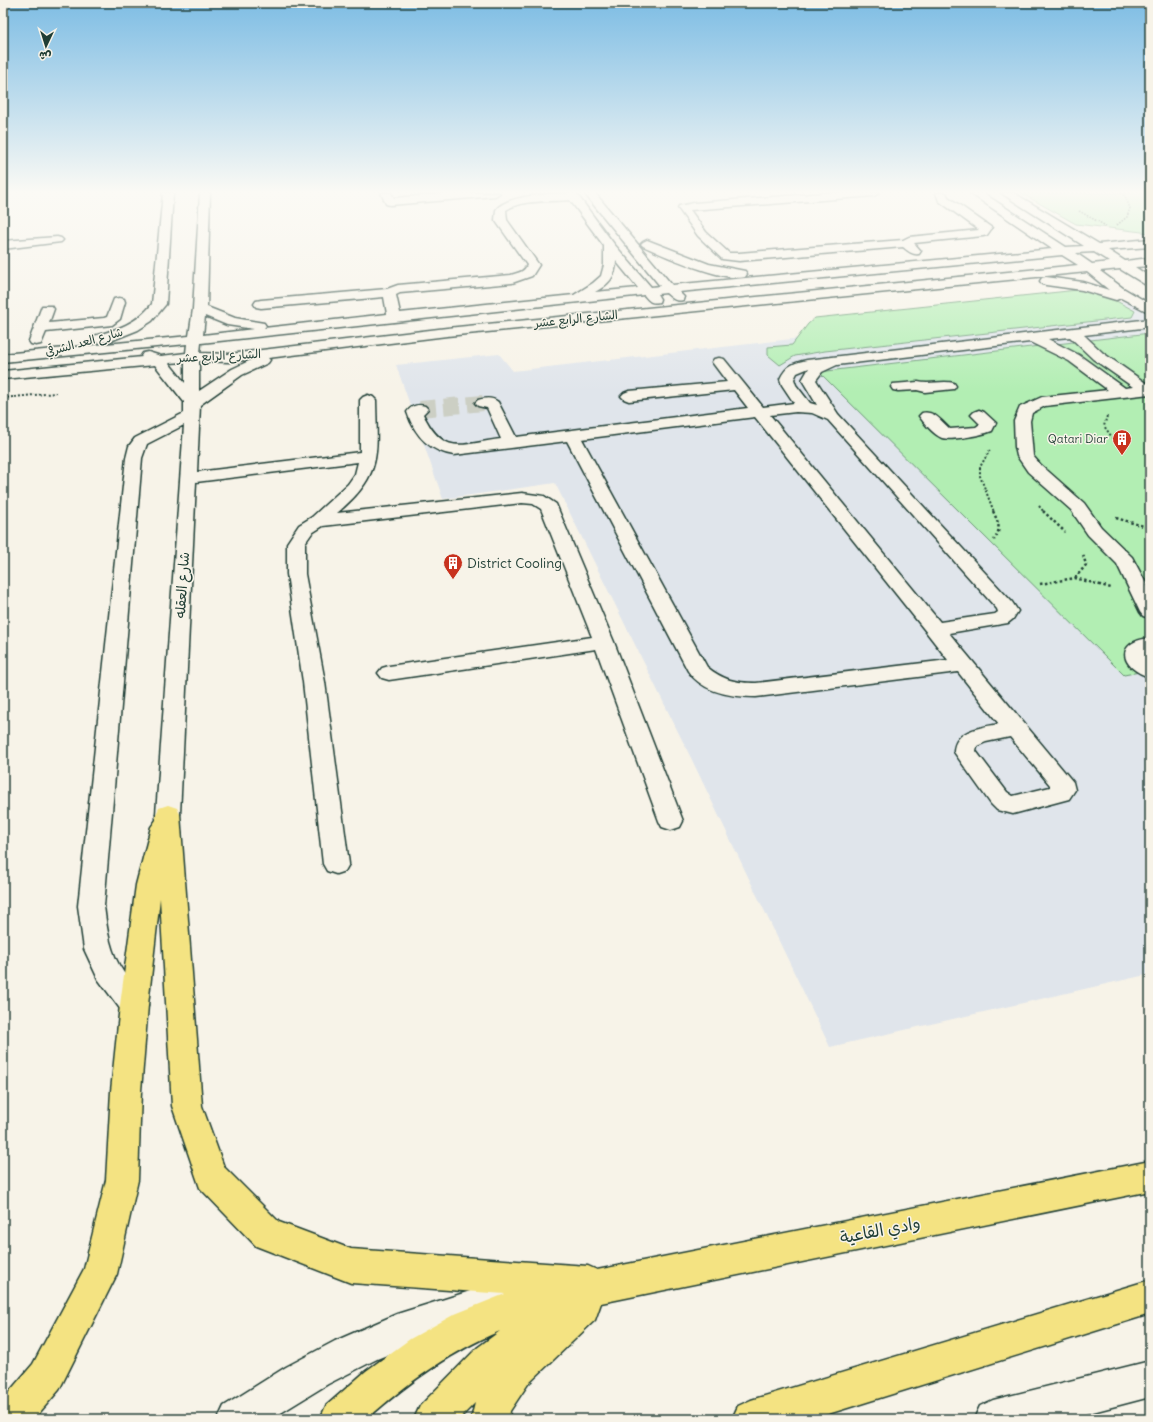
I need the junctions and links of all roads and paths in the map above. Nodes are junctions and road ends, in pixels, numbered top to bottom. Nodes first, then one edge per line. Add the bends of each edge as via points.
1 (163, 259) edge
2 (202, 259) edge
3 (529, 259) edge
4 (610, 259) edge
5 (621, 259) edge
6 (646, 259) edge
7 (664, 259) edge
8 (682, 259) edge
9 (925, 259) edge
10 (968, 259) edge
11 (1063, 259) edge
12 (1078, 259) edge
13 (1115, 259) edge
14 (1150, 262) edge
15 (930, 263) junction
16 (1124, 265) junction
17 (672, 267) dead end
18 (878, 268) junction
19 (1090, 268) junction
20 (806, 275) junction
21 (682, 277) dead end
22 (995, 278) junction
23 (1150, 282) edge
24 (893, 288) junction
25 (389, 293) junction
26 (676, 294) junction
27 (699, 296) junction
28 (571, 299) junction
29 (655, 300) junction
30 (119, 302) dead end
31 (261, 304) dead end
32 (1144, 307) edge
33 (47, 309) dead end
34 (200, 309) junction
35 (395, 318) junction
36 (1150, 323) edge
37 (330, 326) junction
38 (40, 328) junction
39 (1073, 332) junction
40 (196, 334) junction
41 (1032, 337) junction
42 (169, 342) junction
43 (98, 350) junction
44 (287, 352) junction
45 (141, 353) junction
46 (31, 355) junction
47 (192, 356) junction
48 (3, 358) edge
49 (159, 360) junction
50 (836, 361) junction
51 (720, 362) dead end
52 (43, 371) junction
53 (3, 375) edge
54 (738, 385) junction
55 (898, 386) dead end
56 (949, 386) dead end
57 (1148, 390) edge
58 (1120, 392) junction
59 (630, 396) dead end
60 (368, 400) dead end
61 (483, 403) tunnel mouth
62 (805, 407) junction
63 (192, 409) junction
64 (420, 409) dead end
65 (758, 411) junction
66 (1109, 414) dead end
67 (979, 415) dead end
68 (833, 416) junction
69 (927, 416) dead end
70 (1022, 435) junction
71 (572, 436) junction
72 (511, 444) junction
73 (1119, 447) dead end
74 (367, 456) junction
75 (188, 478) junction
76 (1054, 484) junction
77 (318, 521) junction
78 (1068, 535) dead end
79 (994, 540) dead end
80 (1081, 552) dead end
81 (1040, 584) dead end
82 (1150, 612) edge
83 (934, 629) junction
84 (604, 642) junction
85 (1150, 644) edge
86 (962, 664) junction
87 (1150, 670) edge
88 (389, 673) dead end
89 (1015, 729) dead end
90 (168, 814) junction
91 (671, 821) dead end
92 (336, 864) dead end
93 (134, 1005) junction
94 (1150, 1176) edge
95 (609, 1284) junction
96 (1150, 1297) edge
97 (1150, 1379) edge
98 (1003, 1417) edge
99 (10, 1419) edge
100 (237, 1419) edge
101 (339, 1419) edge
102 (433, 1419) edge
103 (490, 1419) edge
104 (751, 1419) edge

1 - 46 street, شارع العد الشرقي via 159,304 153,314 134,328 118,335
2 - 34 street
3 - 25 street via 533,265 532,269 526,275 512,279 398,289
4 - 28 street via 609,276 594,288
5 - 29 street
6 - 26 street
7 - 17 street
8 - 20 street via 716,270
9 - 15 street
10 - 15 street, الشارع الرابع عشر
11 - 24 street via 943,272 912,279
12 - 19 street
13 - 16 street
14 - 16 street, الشارع الرابع عشر
15 - 18 street, الشارع الرابع عشر
16 - 19 street, الشارع الرابع عشر
16 - 23 street
18 - 20 street, الشارع الرابع عشر
18 - 27 street via 847,278 823,282
19 - 22 street, الشارع الرابع عشر
19 - 32 street via 1106,283
20 - 27 street, الشارع الرابع عشر
21 - 27 street
22 - 24 street, الشارع الرابع عشر
22 - 32 street via 1084,286
24 - 27 street, الشارع الرابع عشر
25 - 31 street
25 - 35 street
26 - 27 street via 690,291
26 - 27 street via 691,302
26 - 29 street
27 - 29 street, الشارع الرابع عشر
28 - 29 street, الشارع الرابع عشر
28 - 35 street, الشارع الرابع عشر
29 - 44 street, الشارع الرابع عشر via 447,332
30 - 38 street via 114,319 107,322
33 - 38 street
34 - 37 street via 243,325
34 - 40 street
35 - 37 street, الشارع الرابع عشر
36 - 39 street
37 - 40 street, الشارع الرابع عشر
38 - 46 street
39 - 41 street
39 - 57 street via 1098,356
40 - 42 street
40 - 47 street
41 - 50 street
41 - 58 street via 1074,358
42 - 43 street, الشارع الرابع عشر
42 - 45 street
43 - 45 street
43 - 46 street, الشارع الرابع عشر
44 - 47 street, الشارع الرابع عشر via 229,358
44 - 63 street via 237,372
45 - 49 street
45 - 52 street
46 - 48 street, الشارع الرابع عشر
47 - 49 street, الشارع الرابع عشر
47 - 63 street, شارع العقله
49 - 52 street, الشارع الرابع عشر
49 - 63 street
50 - 62 street via 803,365 792,370 787,379 789,385
50 - 68 street via 812,372 809,380
51 - 54 street
52 - 53 street, الشارع الرابع عشر
54 - 59 street
54 - 65 street
55 - 56 street
57 - 58 street
58 - 70 street via 1042,402 1025,410
60 - 74 street
61 - 72 street via 493,405
62 - 65 street
62 - 68 street
63 - 75 street, شارع العقله
63 - 93 street via 141,441 134,458 91,906 93,932 101,959 114,983
64 - 72 street via 416,415 433,442 442,448 462,450
65 - 71 street
65 - 83 street
66 - 73 path via 1105,417 1104,426
67 - 69 street via 988,423 986,428 980,431 946,434
68 - 83 street via 1008,611 1006,616 1001,618
70 - 76 street via 1025,456 1034,468
70 - 79 path via 1000,440 991,448 980,467 980,476 999,526 999,533
71 - 72 street
71 - 86 street via 700,670 709,680 722,687 756,690
74 - 75 street
74 - 77 street via 364,473 356,487
75 - 90 street, شارع العقله
76 - 78 path via 1039,490 1035,495 1035,501
76 - 82 street via 1078,507 1094,531 1125,561
77 - 84 street via 522,498 545,502 550,508
77 - 92 street via 305,529 296,543 296,574 314,682
80 - 81 path via 1086,564 1075,578
83 - 86 street
84 - 88 street
84 - 91 street
85 - 87 street via 1142,645 1135,650 1135,657
86 - 89 street
90 - 93 main road via 149,885
90 - 95 main road via 187,1106 211,1177 268,1234 351,1266
93 - 99 main road via 126,1091 122,1180 100,1274 46,1377
94 - 95 main road, وادي القاعية
95 - 100 street via 513,1296 439,1317 365,1346 289,1385
95 - 101 main road via 514,1308 468,1327 423,1352 385,1379
95 - 102 main road via 548,1319 490,1361
95 - 103 main road via 515,1371 493,1404
96 - 104 main road
97 - 98 street

